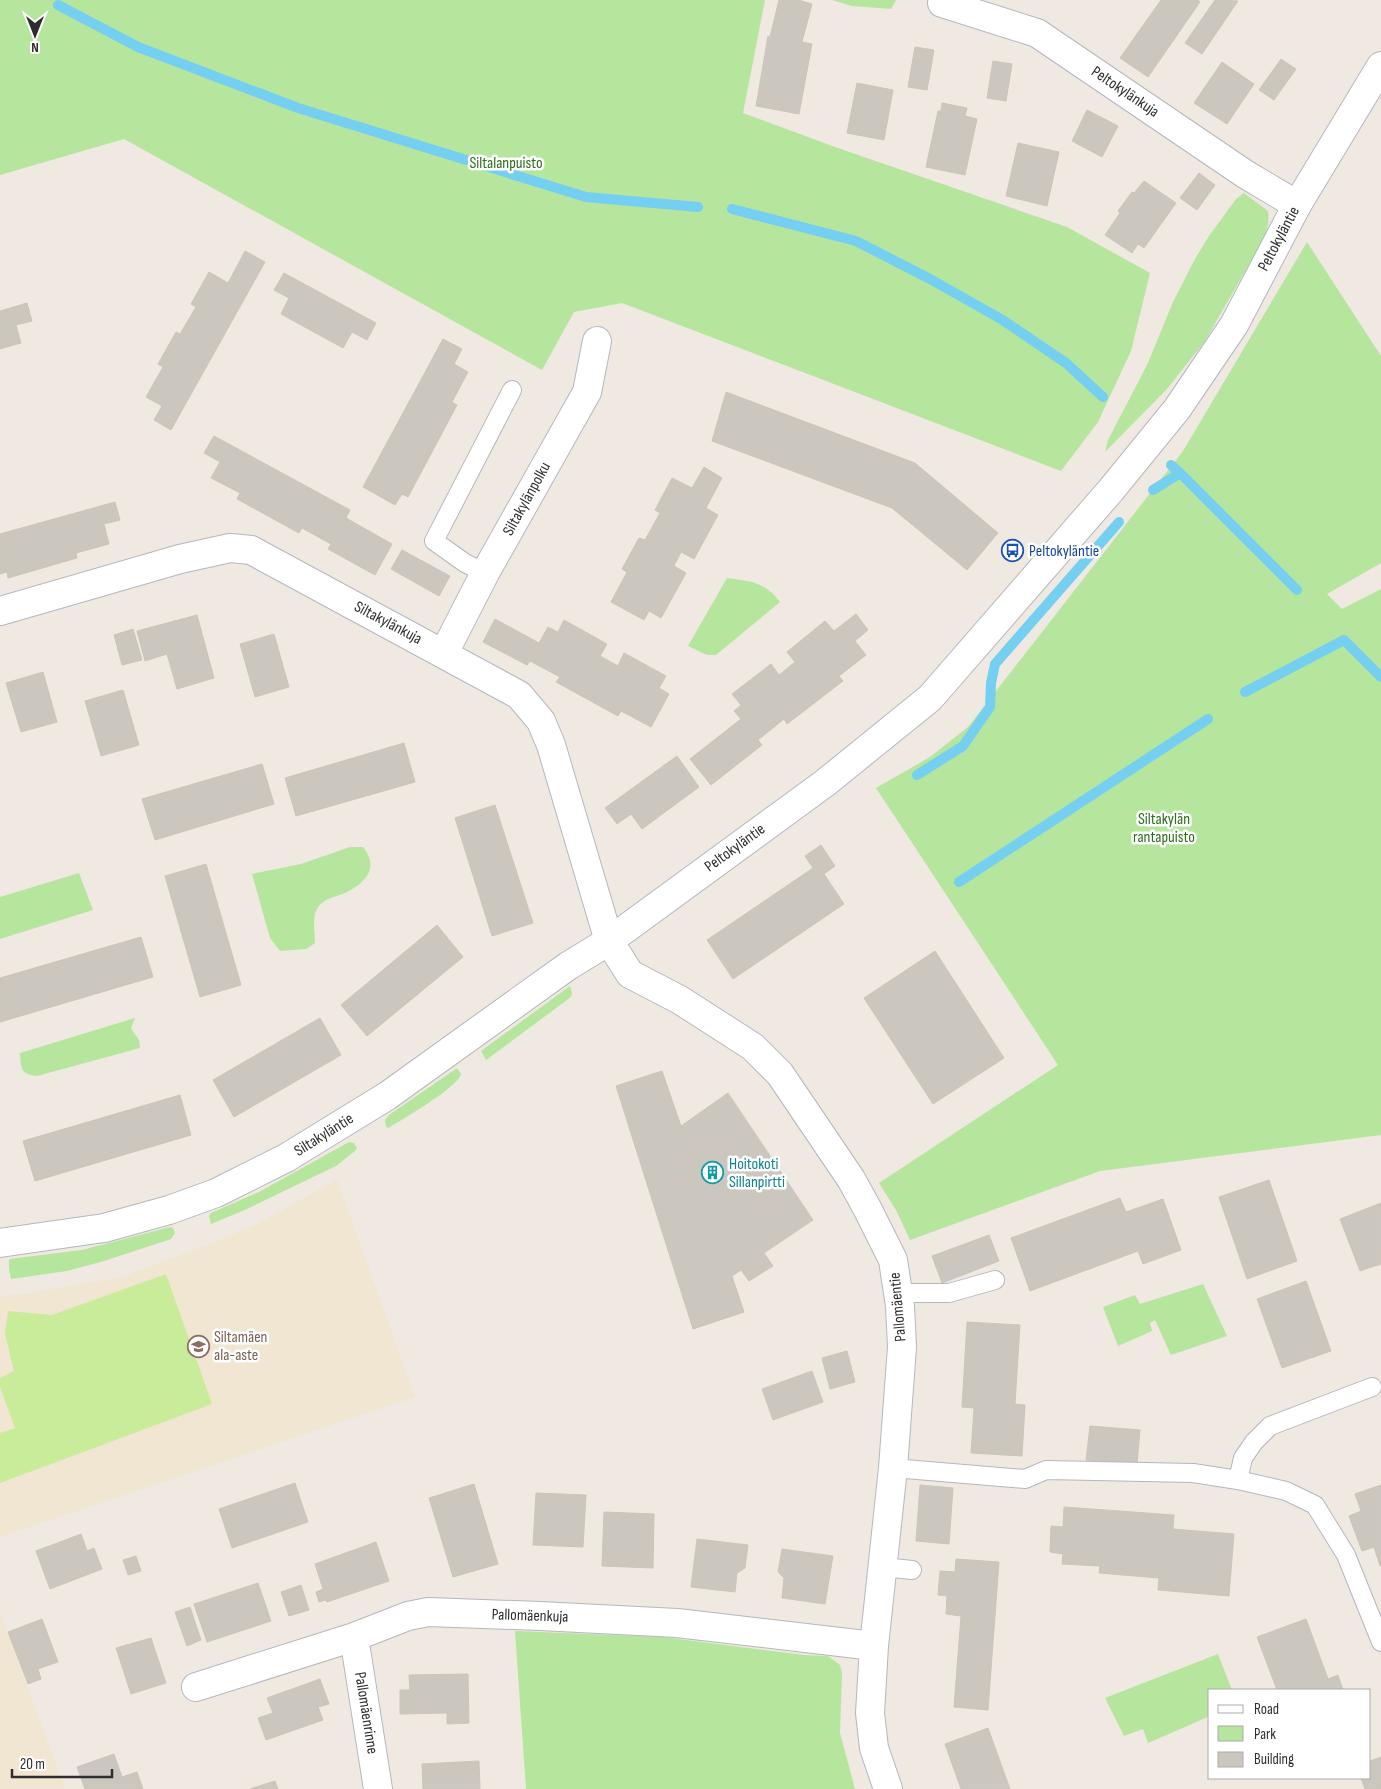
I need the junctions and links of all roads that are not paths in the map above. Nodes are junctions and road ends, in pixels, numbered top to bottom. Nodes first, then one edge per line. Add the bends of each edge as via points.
1 (942, 3) dead end
2 (1381, 66) edge
3 (1297, 205) junction
4 (597, 342) dead end
5 (512, 390) dead end
6 (486, 573) junction
7 (0, 611) edge
8 (444, 654) junction
9 (609, 941) junction
10 (0, 1243) edge
11 (995, 1280) dead end
12 (898, 1293) junction
13 (1372, 1387) dead end
14 (893, 1468) junction
15 (1238, 1480) junction
16 (883, 1567) junction
17 (912, 1570) dead end
18 (354, 1637) junction
19 (1381, 1642) edge
20 (874, 1646) junction
21 (196, 1686) dead end
22 (378, 1789) edge
23 (888, 1789) edge

1 - 3 street, Peltokylänkuja via 1038,33 1245,174
2 - 3 street, Peltokyläntie
3 - 9 street, Peltokyläntie via 1234,325 1177,409 930,698 825,783
4 - 6 street, Siltakylänpolku via 586,392
5 - 6 lane via 434,541 464,563
6 - 8 street, Siltakylänpolku
7 - 8 street, Siltakylänkuja via 177,551 251,550
8 - 9 street, Siltakylänkuja via 519,694 540,720 551,746
9 - 10 street, Siltakyläntie via 568,966 387,1096 261,1172 169,1210 104,1228
9 - 12 street, Pallomäentie via 630,974 680,1000 753,1047 780,1074 867,1208 894,1260
11 - 12 lane via 949,1293
12 - 14 street, Pallomäentie via 902,1347
13 - 15 lane via 1270,1426 1243,1458
14 - 15 lane via 1024,1479 1046,1470 1193,1473
14 - 16 street, Pallomäentie
15 - 19 lane via 1286,1491 1315,1505 1346,1555
16 - 17 lane
16 - 20 street, Pallomäentie
18 - 20 street, Pallomäenkuja via 408,1616 428,1612 677,1623
18 - 21 street, Pallomäenkuja
18 - 22 street, Pallomäenrinne
20 - 23 street, Pallomäentie via 870,1713 874,1748

